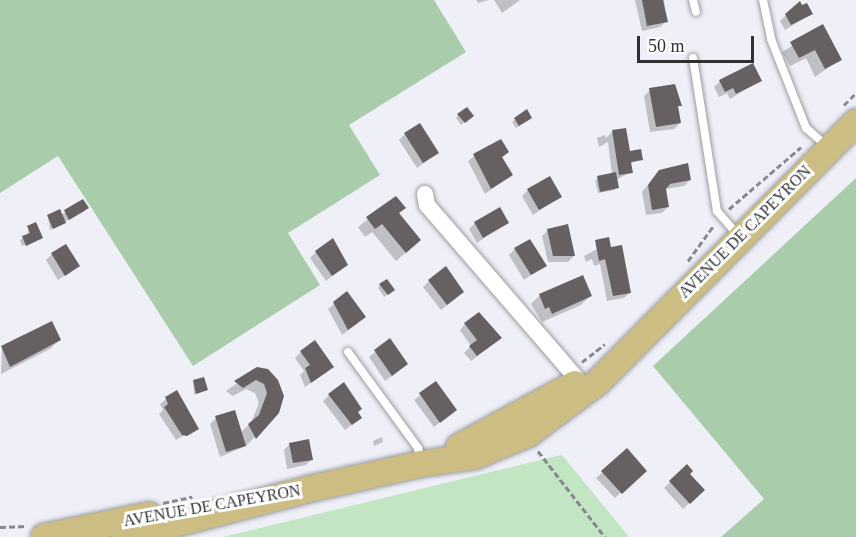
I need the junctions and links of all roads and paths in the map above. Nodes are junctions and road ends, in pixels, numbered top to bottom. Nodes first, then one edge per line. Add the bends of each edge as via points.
1 (693, 0) edge
2 (763, 0) edge
3 (696, 12) dead end
4 (693, 58) dead end
5 (856, 122) edge
6 (829, 148) junction
7 (425, 194) dead end
8 (741, 238) junction
9 (633, 342) junction
10 (348, 352) dead end
11 (579, 381) junction
12 (528, 434) junction
13 (420, 464) junction
14 (309, 489) junction
15 (202, 495) dead end
16 (156, 504) dead end
17 (0, 527) edge
18 (38, 531) edge
19 (126, 537) edge
20 (605, 537) edge

1 - 3 lane
2 - 6 lane via 771,39 806,128
4 - 8 lane via 717,211
5 - 6 main road, AVENUE DE CAPEYRON
6 - 8 main road, AVENUE DE CAPEYRON
7 - 11 street via 427,205
8 - 9 main road, AVENUE DE CAPEYRON
9 - 11 main road, AVENUE DE CAPEYRON
9 - 12 main road, AVENUE DE CAPEYRON via 578,399
10 - 13 lane via 418,448
11 - 13 main road, AVENUE DE CAPEYRON via 519,417
12 - 13 main road, AVENUE DE CAPEYRON via 475,456
12 - 20 path
13 - 14 main road, AVENUE DE CAPEYRON
14 - 18 main road, AVENUE DE CAPEYRON
14 - 19 main road, AVENUE DE CAPEYRON
15 - 16 path
17 - 18 path

